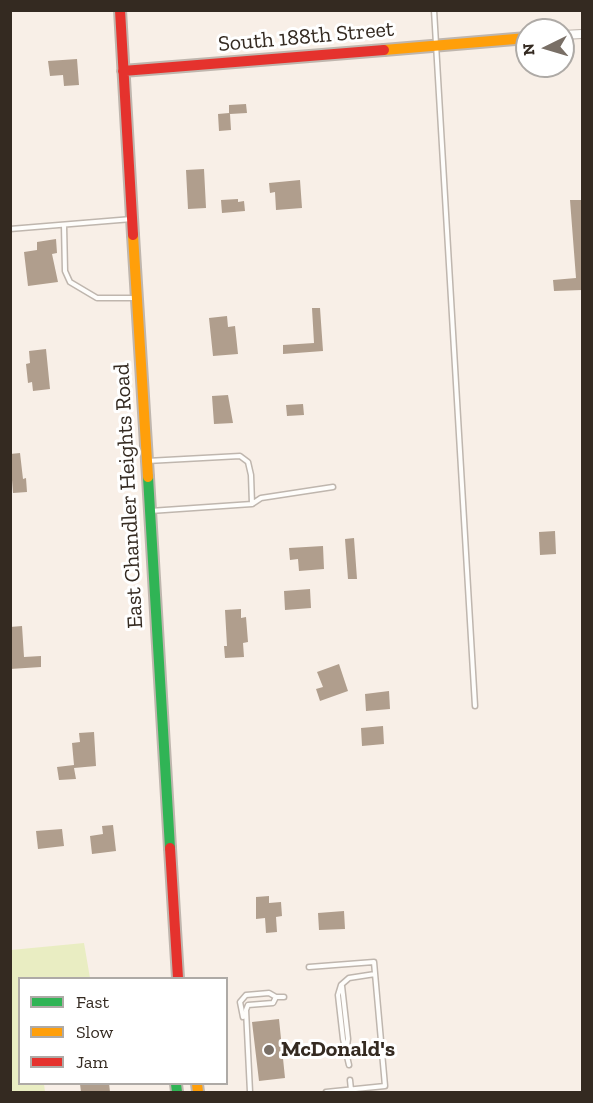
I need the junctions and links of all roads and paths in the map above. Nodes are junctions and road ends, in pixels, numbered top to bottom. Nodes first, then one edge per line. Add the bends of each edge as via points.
1 (120, 10) edge
2 (434, 10) edge
3 (515, 39) edge
4 (437, 46) junction
5 (123, 71) junction
6 (132, 219) junction
7 (64, 225) junction
8 (10, 229) edge
9 (137, 298) junction
10 (147, 461) junction
11 (333, 487) dead end
12 (252, 504) junction
13 (150, 511) junction
14 (475, 706) dead end
15 (309, 967) dead end
16 (375, 974) junction
17 (178, 977) edge
18 (284, 997) dead end
19 (276, 998) junction
20 (244, 1020) junction
21 (349, 1065) dead end
22 (350, 1080) dead end
23 (351, 1090) junction
24 (250, 1092) edge
25 (326, 1092) edge

1 - 5 main road, East Chandler Heights Road
2 - 4 lane
3 - 4 main road, South 188th Street
4 - 5 main road, South 188th Street
4 - 14 lane
5 - 6 main road, East Chandler Heights Road
6 - 7 lane
6 - 9 main road, East Chandler Heights Road
7 - 8 lane
7 - 9 lane via 65,271 70,282 97,298
9 - 10 main road, East Chandler Heights Road
10 - 12 lane via 240,456 248,462
10 - 13 main road, East Chandler Heights Road
11 - 12 lane via 261,498
12 - 13 lane
13 - 17 main road, East Chandler Heights Road
15 - 16 lane via 374,962
16 - 21 lane via 349,978 341,985
16 - 23 lane via 385,1086
18 - 19 lane
19 - 20 lane via 273,1003 248,1005
19 - 20 lane via 269,993 246,995 240,1002
20 - 24 lane
22 - 23 lane
23 - 25 lane

